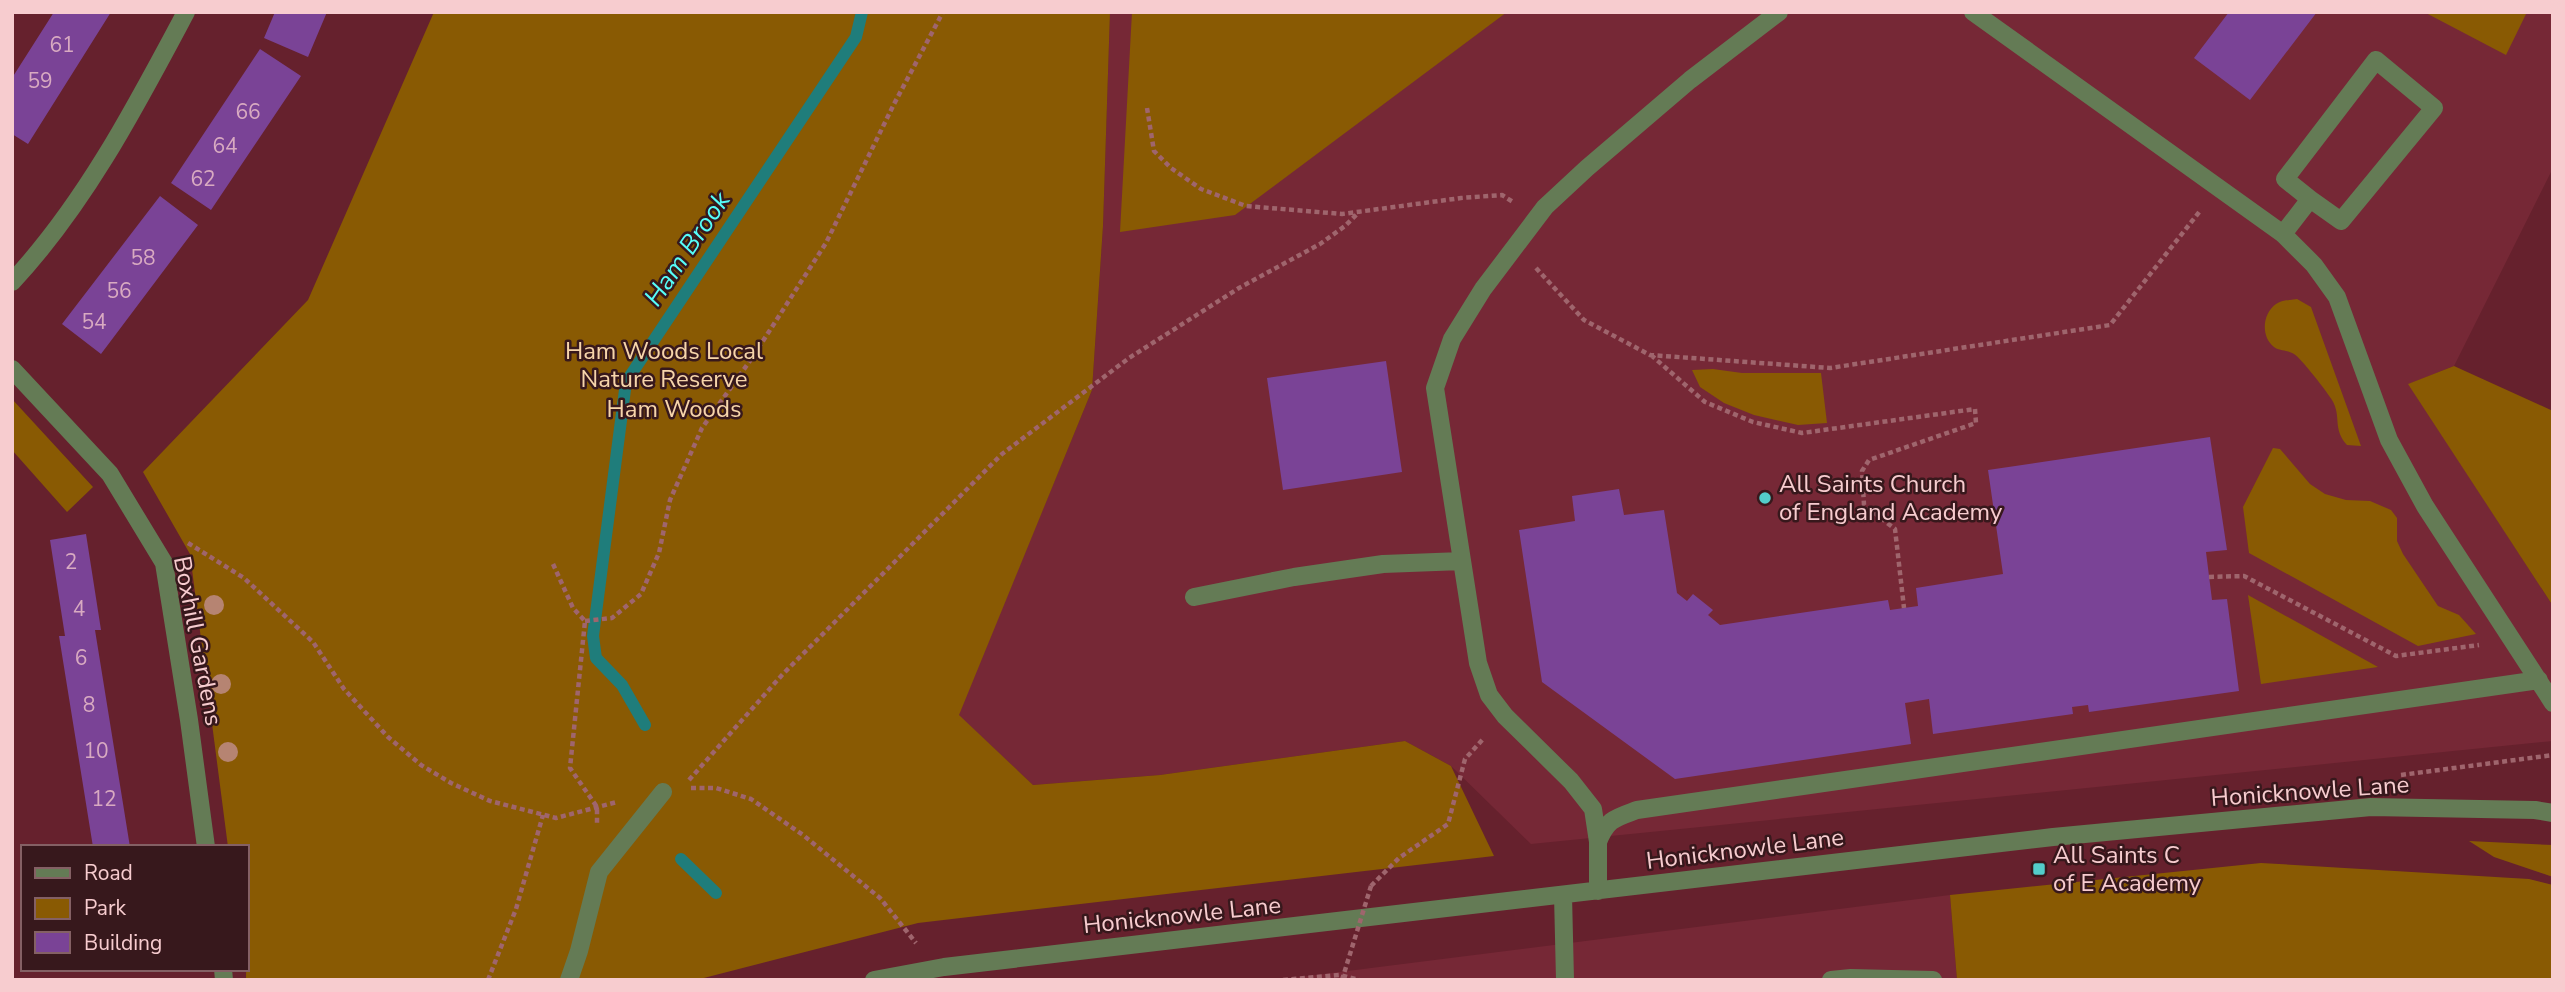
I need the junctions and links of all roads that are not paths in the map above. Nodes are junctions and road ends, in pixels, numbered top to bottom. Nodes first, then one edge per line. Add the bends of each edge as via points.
1 (186, 12) edge
2 (1779, 12) edge
3 (1973, 12) edge
4 (2309, 199) junction
5 (2283, 234) junction
6 (12, 282) edge
7 (12, 369) edge
8 (1462, 561) junction
9 (1194, 597) dead end
10 (2539, 680) junction
11 (2553, 703) edge
12 (663, 792) dead end
13 (2553, 813) edge
14 (1598, 842) junction
15 (206, 845) edge
16 (1598, 891) junction
17 (1563, 895) junction
18 (569, 980) edge
19 (873, 980) edge
20 (1565, 980) edge
21 (1830, 980) edge
22 (1933, 980) edge

1 - 6 street via 142,95 74,205
2 - 8 street via 1690,79 1545,207 1452,339 1435,388
3 - 5 street
4 - 4 street via 2285,180 2376,60 2434,108 2341,221
4 - 5 street
5 - 10 street via 2337,297 2389,440 2425,506
7 - 15 street, Boxhill Gardens via 110,474 164,562
8 - 9 street via 1383,564
8 - 14 street via 1478,663 1489,695 1593,809
10 - 11 street
10 - 14 street via 1637,810 1613,819
12 - 18 street via 599,872
13 - 16 street, Honicknowle Lane via 2371,807 2053,837
14 - 16 street
16 - 17 street, Honicknowle Lane
17 - 19 street, Honicknowle Lane via 944,967
17 - 20 street
21 - 22 street

